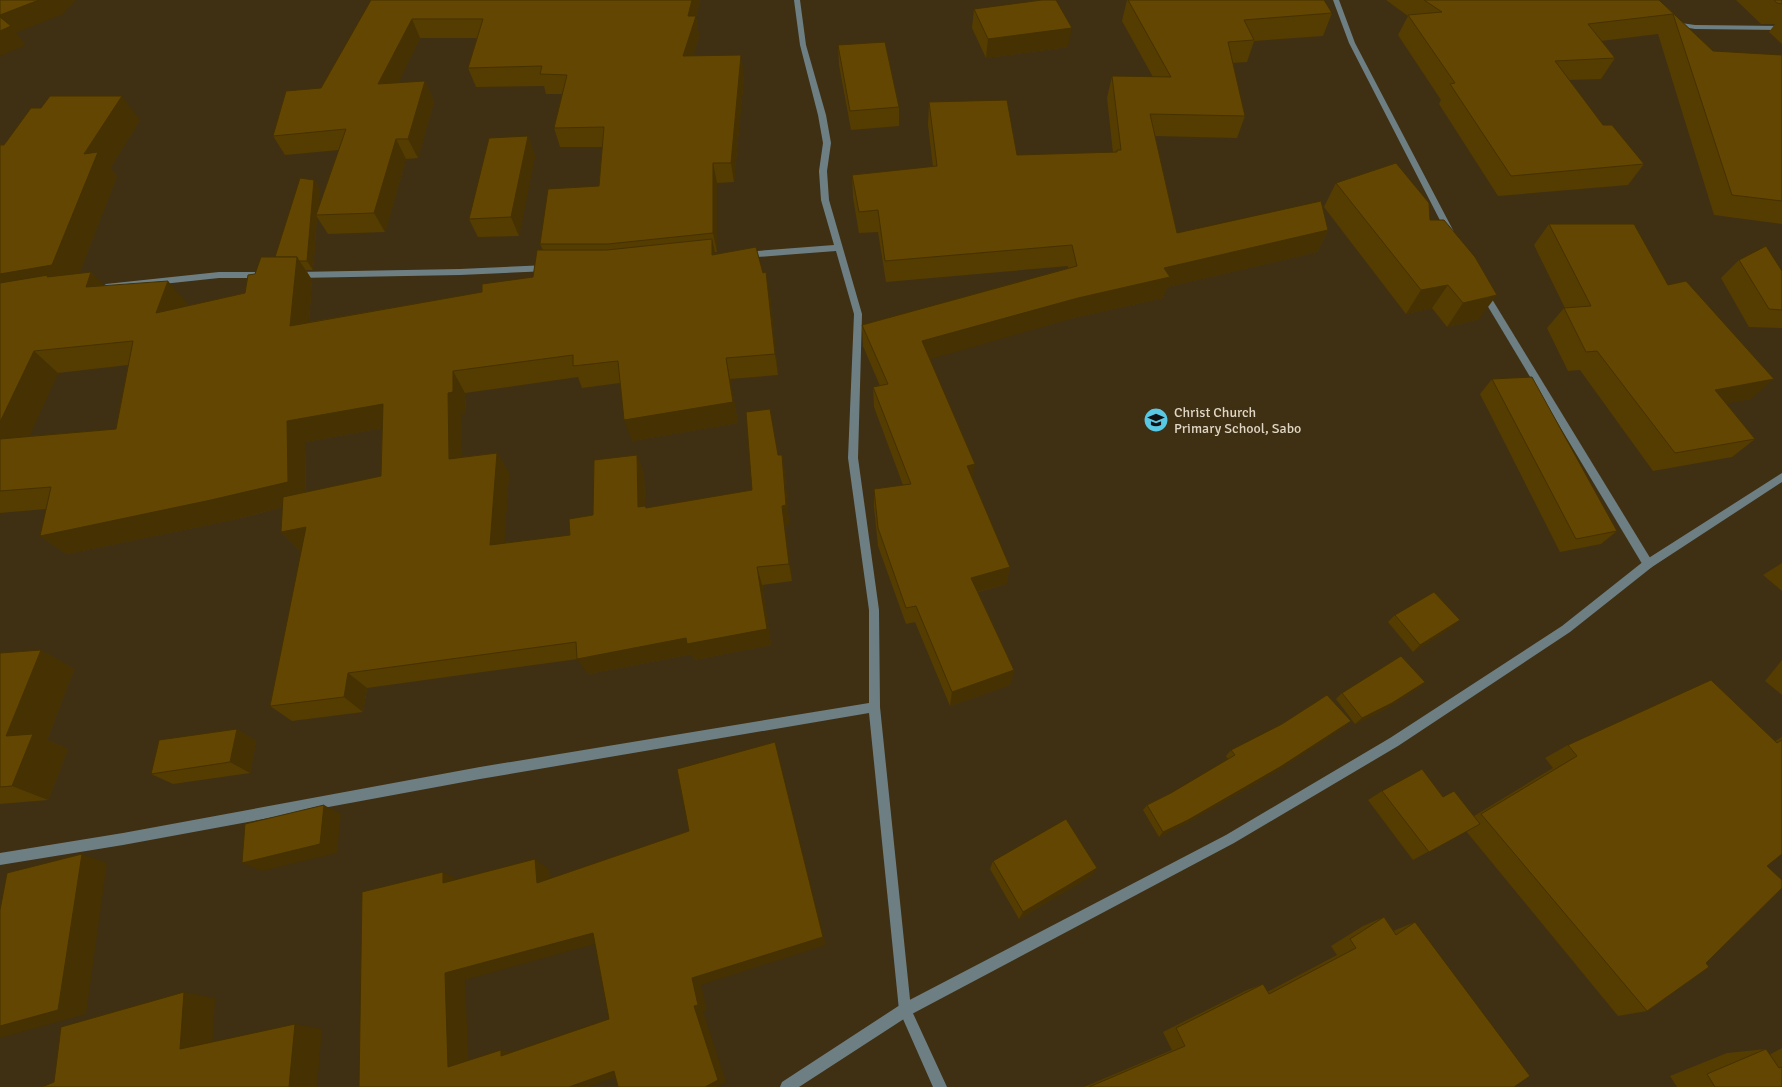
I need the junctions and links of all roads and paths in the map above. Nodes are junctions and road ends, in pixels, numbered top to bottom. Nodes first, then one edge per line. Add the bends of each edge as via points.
1 (796, 0) edge
2 (1336, 0) edge
3 (1668, 21) edge
4 (1782, 28) edge
5 (1454, 240) edge
6 (838, 248) junction
7 (734, 255) edge
8 (560, 268) edge
9 (277, 275) edge
10 (287, 275) edge
11 (1478, 283) edge
12 (92, 289) edge
13 (1782, 477) edge
14 (1648, 564) junction
15 (874, 707) junction
16 (0, 859) edge
17 (905, 1010) junction
18 (787, 1087) edge
19 (940, 1087) edge

1 - 6 street via 803,45 826,134 825,200
2 - 5 street via 1352,43
3 - 4 street via 1695,27
6 - 7 street
6 - 15 street via 858,314 853,458 874,610
8 - 10 street
9 - 12 street via 219,275
11 - 14 street
13 - 14 street
14 - 17 street via 1566,629 1394,742 1230,839
15 - 16 street
15 - 17 street
17 - 18 street
17 - 19 street

